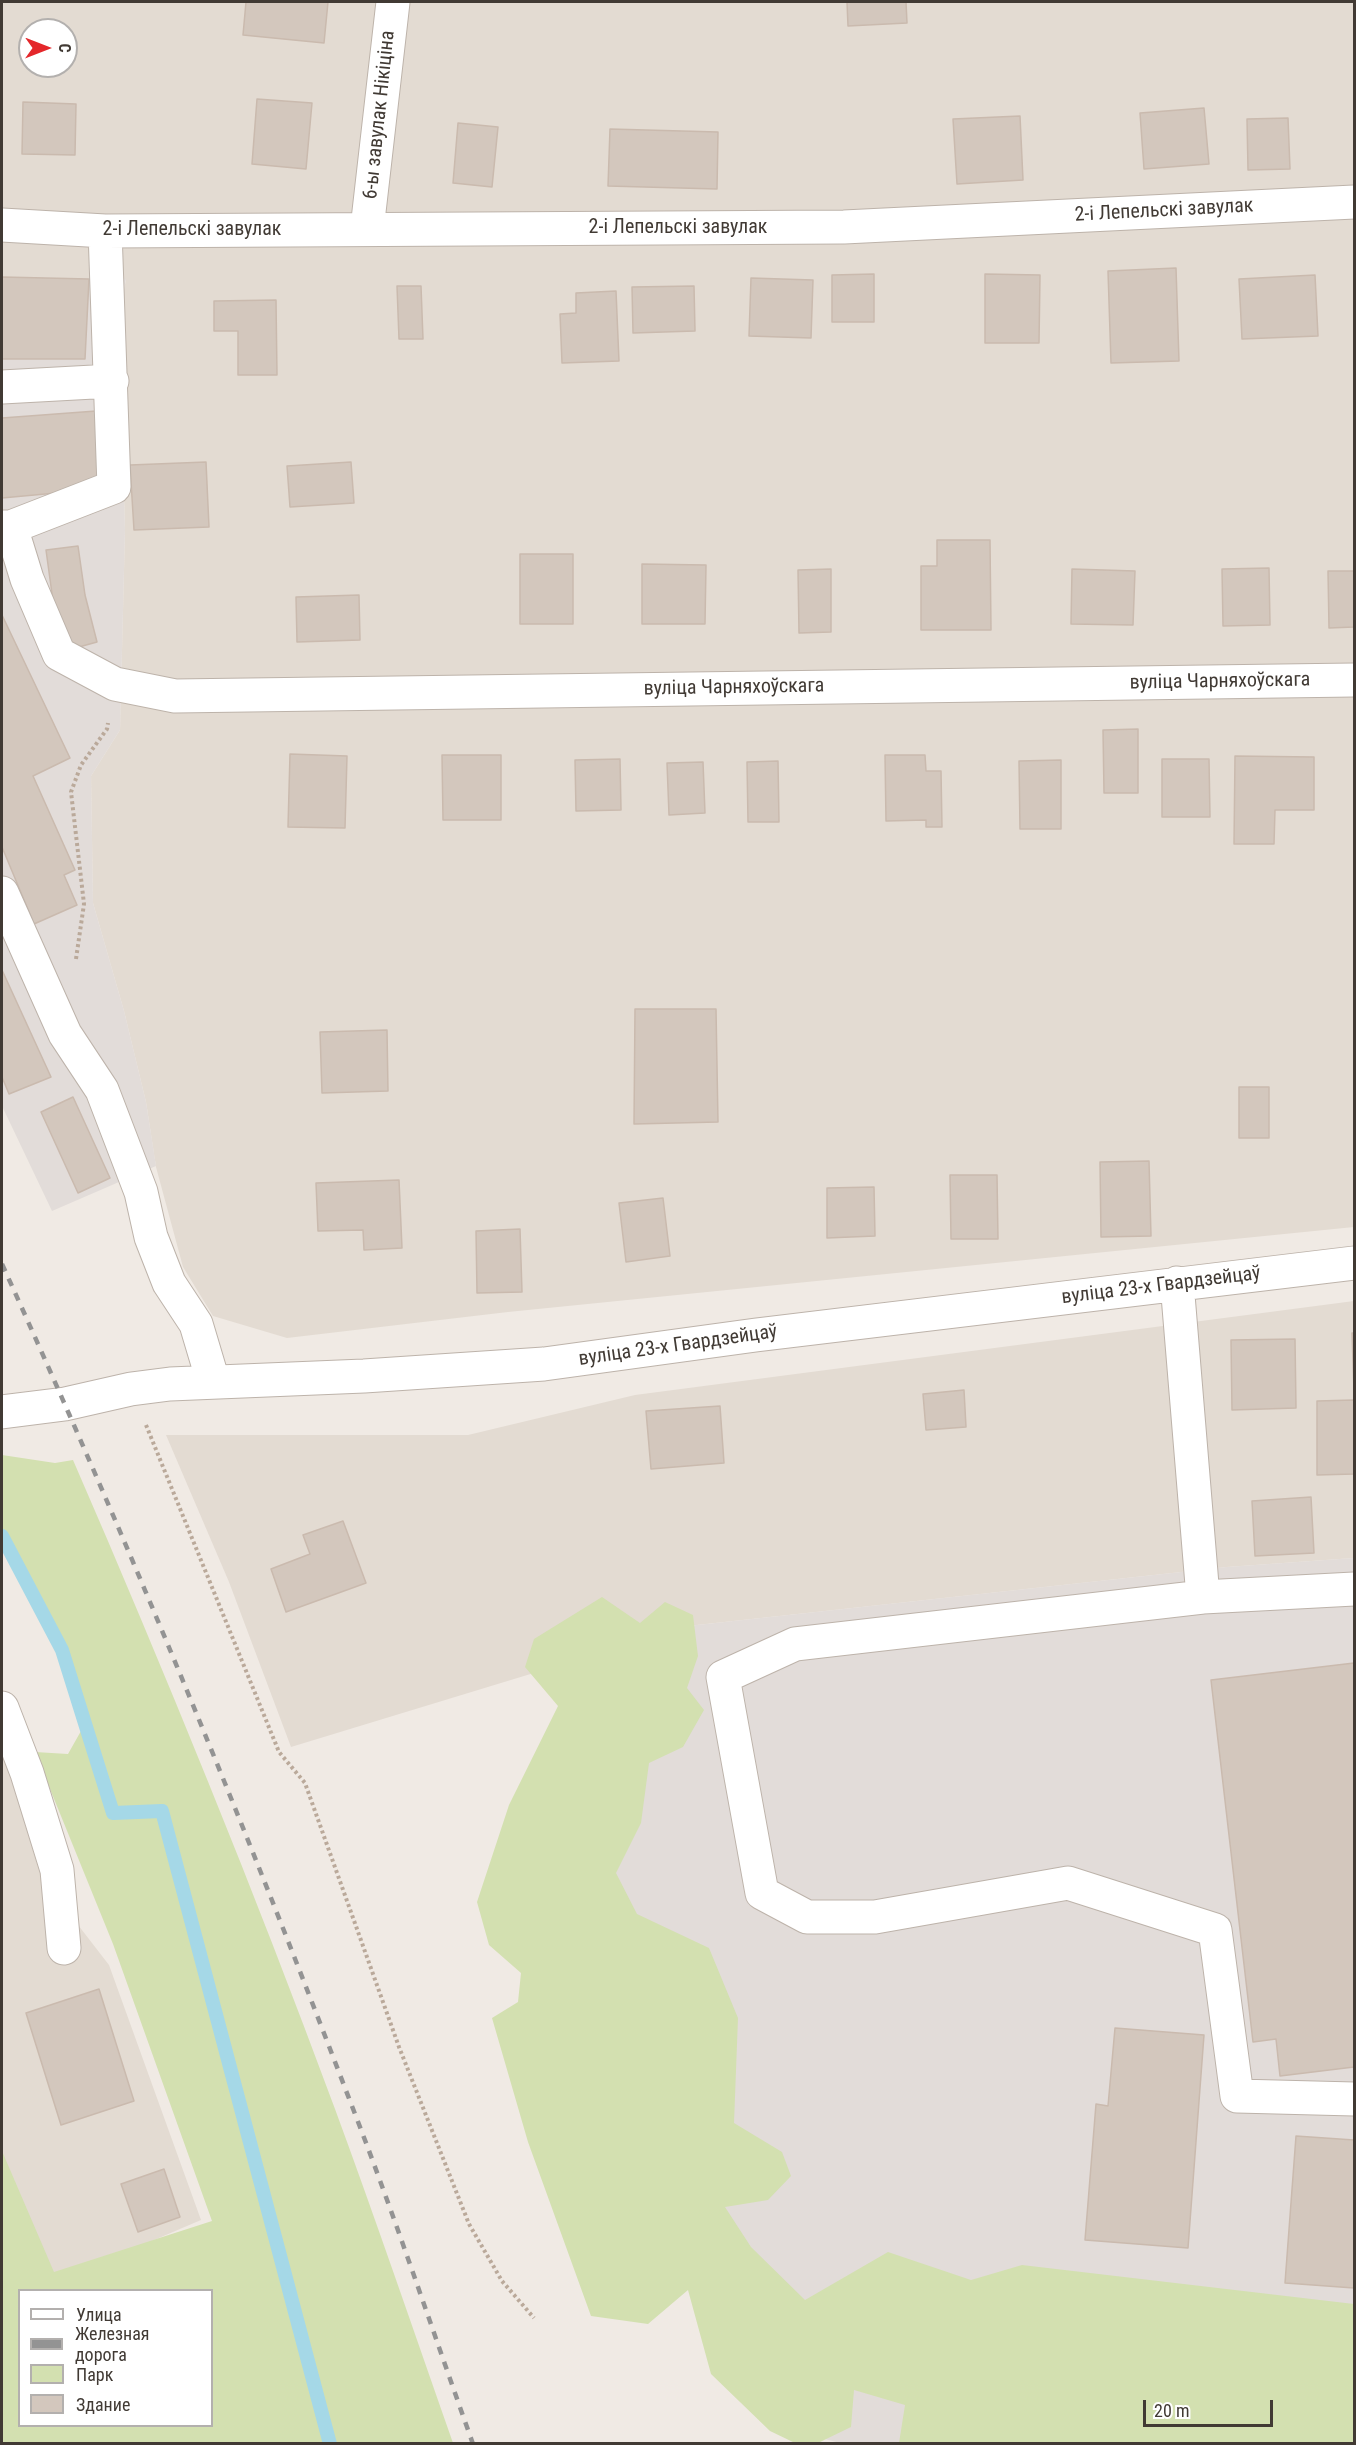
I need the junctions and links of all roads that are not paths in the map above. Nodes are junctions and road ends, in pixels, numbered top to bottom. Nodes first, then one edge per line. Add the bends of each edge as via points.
1 (393, 2) edge
2 (1354, 202) edge
3 (2, 225) edge
4 (367, 229) junction
5 (105, 231) junction
6 (112, 381) junction
7 (2, 387) edge
8 (6, 527) edge
9 (1354, 680) edge
10 (2, 893) edge
11 (1354, 1263) edge
12 (1177, 1283) junction
13 (213, 1381) junction
14 (2, 1412) edge
15 (1354, 1588) edge
16 (1203, 1597) junction
17 (2, 1708) edge
18 (64, 1948) dead end
19 (1354, 2099) edge

1 - 4 street, 6-ы завулак Нікіціна
2 - 4 street, 2-і Лепельскі завулак via 844,227
3 - 5 street, 2-і Лепельскі завулак
4 - 5 street, 2-і Лепельскі завулак
5 - 6 street
6 - 7 street
6 - 8 street via 114,487
8 - 9 street, вуліца Чарняхоўскага via 59,654 115,684 175,696
10 - 13 street via 64,1034 102,1090 141,1192 158,1255 169,1283 196,1324
11 - 12 street, вуліца 23-х Гвардзейцаў
12 - 13 street, вуліца 23-х Гвардзейцаў via 544,1364
12 - 16 street
13 - 14 street, вуліца 23-х Гвардзейцаў via 131,1389 65,1404
15 - 16 street
16 - 19 street via 795,1644 723,1677 762,1893 807,1917 875,1917 1068,1883 1215,1930 1237,2096
17 - 18 street via 57,1870

